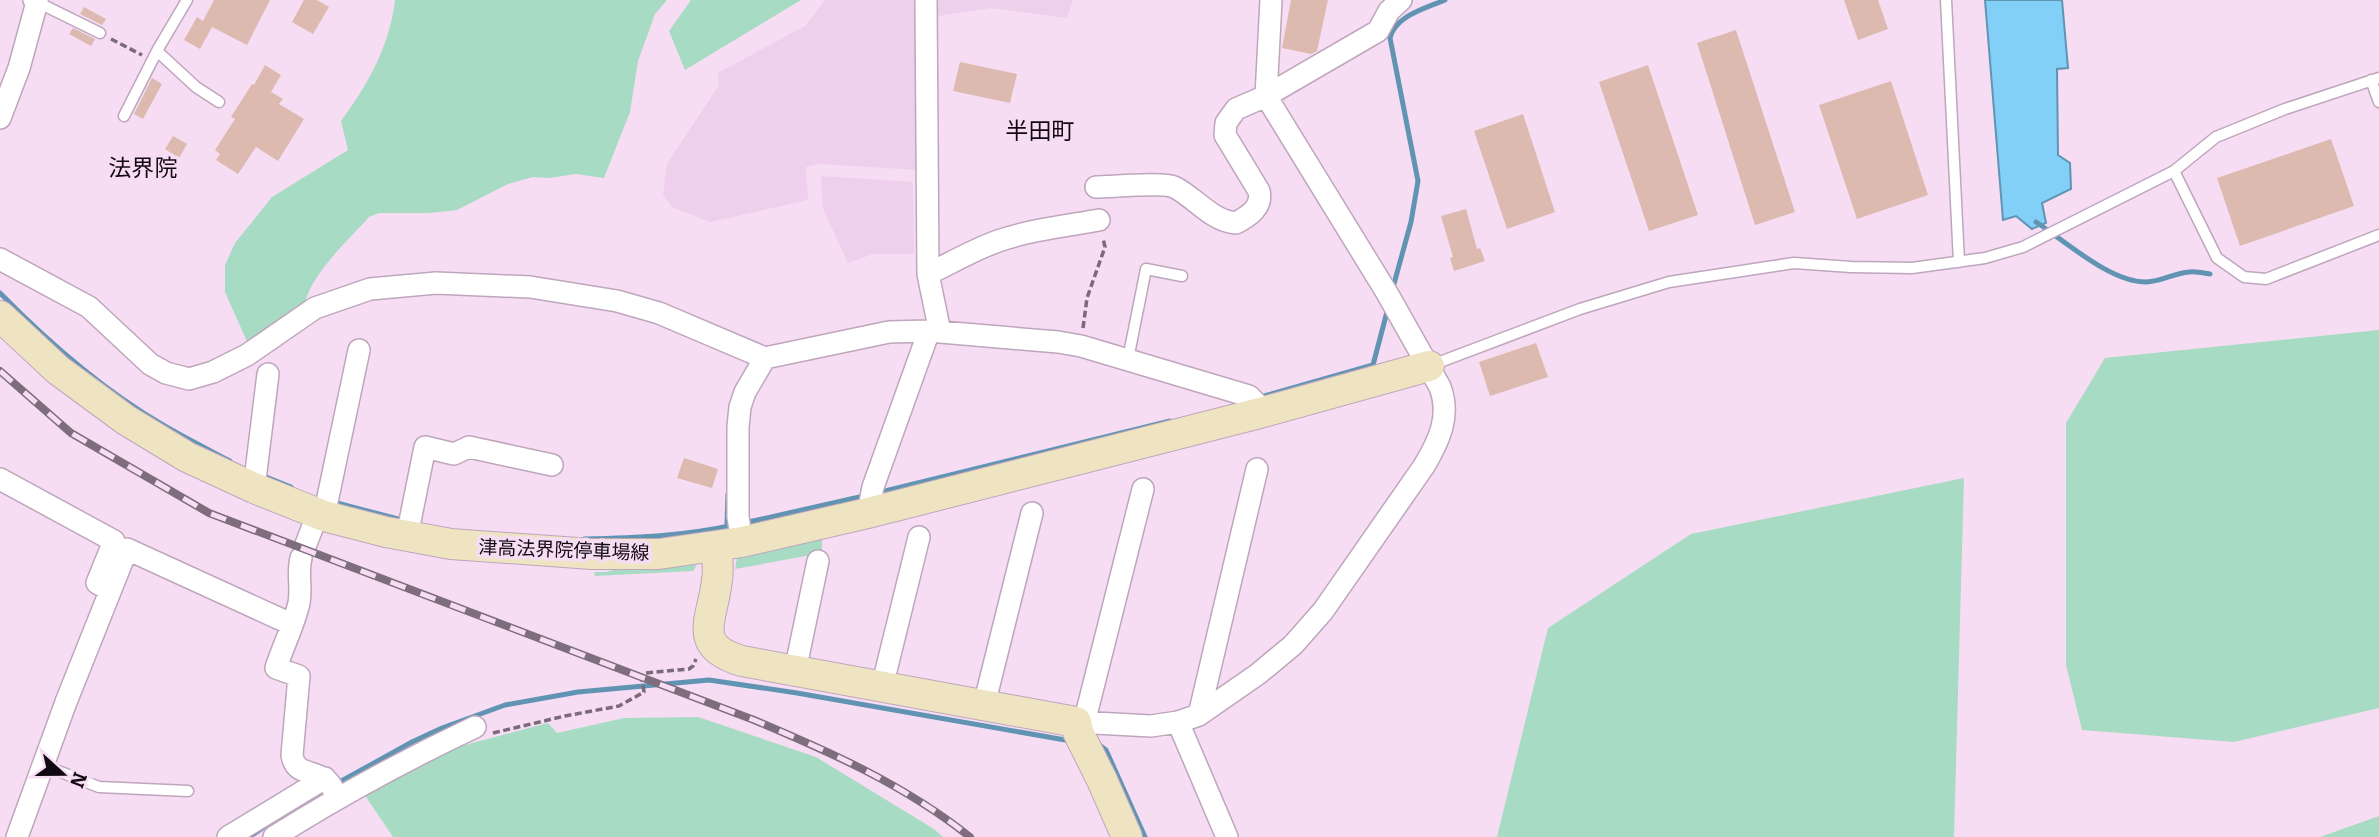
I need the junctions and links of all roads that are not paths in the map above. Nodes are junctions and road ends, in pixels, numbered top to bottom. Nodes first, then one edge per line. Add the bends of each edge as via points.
1 (187, 0) edge
2 (926, 0) edge
3 (1270, 0) edge
4 (1401, 0) edge
5 (1946, 0) edge
6 (36, 1) edge
7 (100, 33) road end
8 (151, 56) junction
9 (2375, 79) edge
10 (1266, 96) junction
11 (219, 102) dead end
12 (2379, 102) edge
13 (124, 116) dead end
14 (0, 118) edge
15 (2174, 171) junction
16 (1096, 187) dead end
17 (1099, 220) road end
18 (2379, 235) edge
19 (0, 259) edge
20 (1959, 262) junction
21 (928, 274) junction
22 (1182, 276) dead end
23 (0, 316) edge
24 (937, 327) junction
25 (359, 350) dead end
26 (1129, 354) junction
27 (761, 356) junction
28 (1429, 366) junction
29 (268, 374) dead end
30 (1255, 404) junction
31 (552, 466) dead end
32 (1257, 469) dead end
33 (255, 478) junction
34 (0, 479) edge
35 (1143, 489) dead end
36 (870, 500) junction
37 (324, 508) junction
38 (1032, 513) dead end
39 (409, 527) junction
40 (734, 534) junction
41 (919, 537) dead end
42 (818, 561) dead end
43 (110, 590) junction
44 (292, 624) junction
45 (796, 671) junction
46 (882, 687) junction
47 (984, 705) junction
48 (1199, 715) junction
49 (1178, 722) junction
50 (475, 727) road end
51 (1082, 732) junction
52 (43, 765) junction
53 (331, 788) junction
54 (188, 792) dead end
55 (240, 833) edge
56 (17, 837) edge
57 (274, 837) edge
58 (1126, 837) edge
59 (1227, 837) edge

1 - 8 lane
2 - 21 street
3 - 10 street
4 - 10 street via 1378,31
5 - 20 lane
6 - 7 lane
6 - 14 street
8 - 11 lane
8 - 13 lane
9 - 12 lane
9 - 15 lane via 2216,137
10 - 16 street via 1237,109 1226,123 1226,135 1261,195 1258,206 1236,223 1219,219 1172,185
10 - 28 street
15 - 18 lane via 2217,258 2244,277 2266,279
15 - 20 lane via 2023,247
17 - 21 street via 999,241
19 - 27 street via 89,307 150,364 189,379 247,355 315,308 370,289 436,283 530,287 617,301 659,313
20 - 28 lane via 1912,268 1794,263 1669,282 1580,309
21 - 24 street
22 - 26 lane via 1146,269
23 - 33 main road, 津高法界院停車場線 via 58,370 126,420 187,457
24 - 26 street
24 - 27 street via 889,331
24 - 36 street
25 - 37 street
26 - 30 street
27 - 40 street via 740,407
28 - 30 main road, 津高法界院停車場線
28 - 48 street via 1445,400 1444,425 1424,466 1323,611 1293,645
29 - 33 street
30 - 36 main road, 津高法界院停車場線
31 - 39 street via 469,447 454,454 425,447
32 - 48 street
33 - 37 main road, 津高法界院停車場線
34 - 43 street via 114,541 97,583
35 - 51 street
36 - 40 main road, 津高法界院停車場線
37 - 39 main road, 津高法界院停車場線
37 - 44 street via 298,570 301,586
38 - 47 street
39 - 40 main road, 津高法界院停車場線 via 451,544 592,554 659,554
40 - 45 main road via 717,582 708,637 731,658
41 - 46 street
42 - 45 street
43 - 44 street via 128,550 213,584
43 - 52 street
44 - 53 street via 276,667 299,676 293,763
45 - 46 main road
46 - 47 main road
47 - 51 main road
48 - 49 street
49 - 51 street
49 - 59 street
50 - 53 street via 404,761
51 - 58 main road
52 - 54 lane via 99,787
52 - 56 street
53 - 55 street
53 - 57 street

